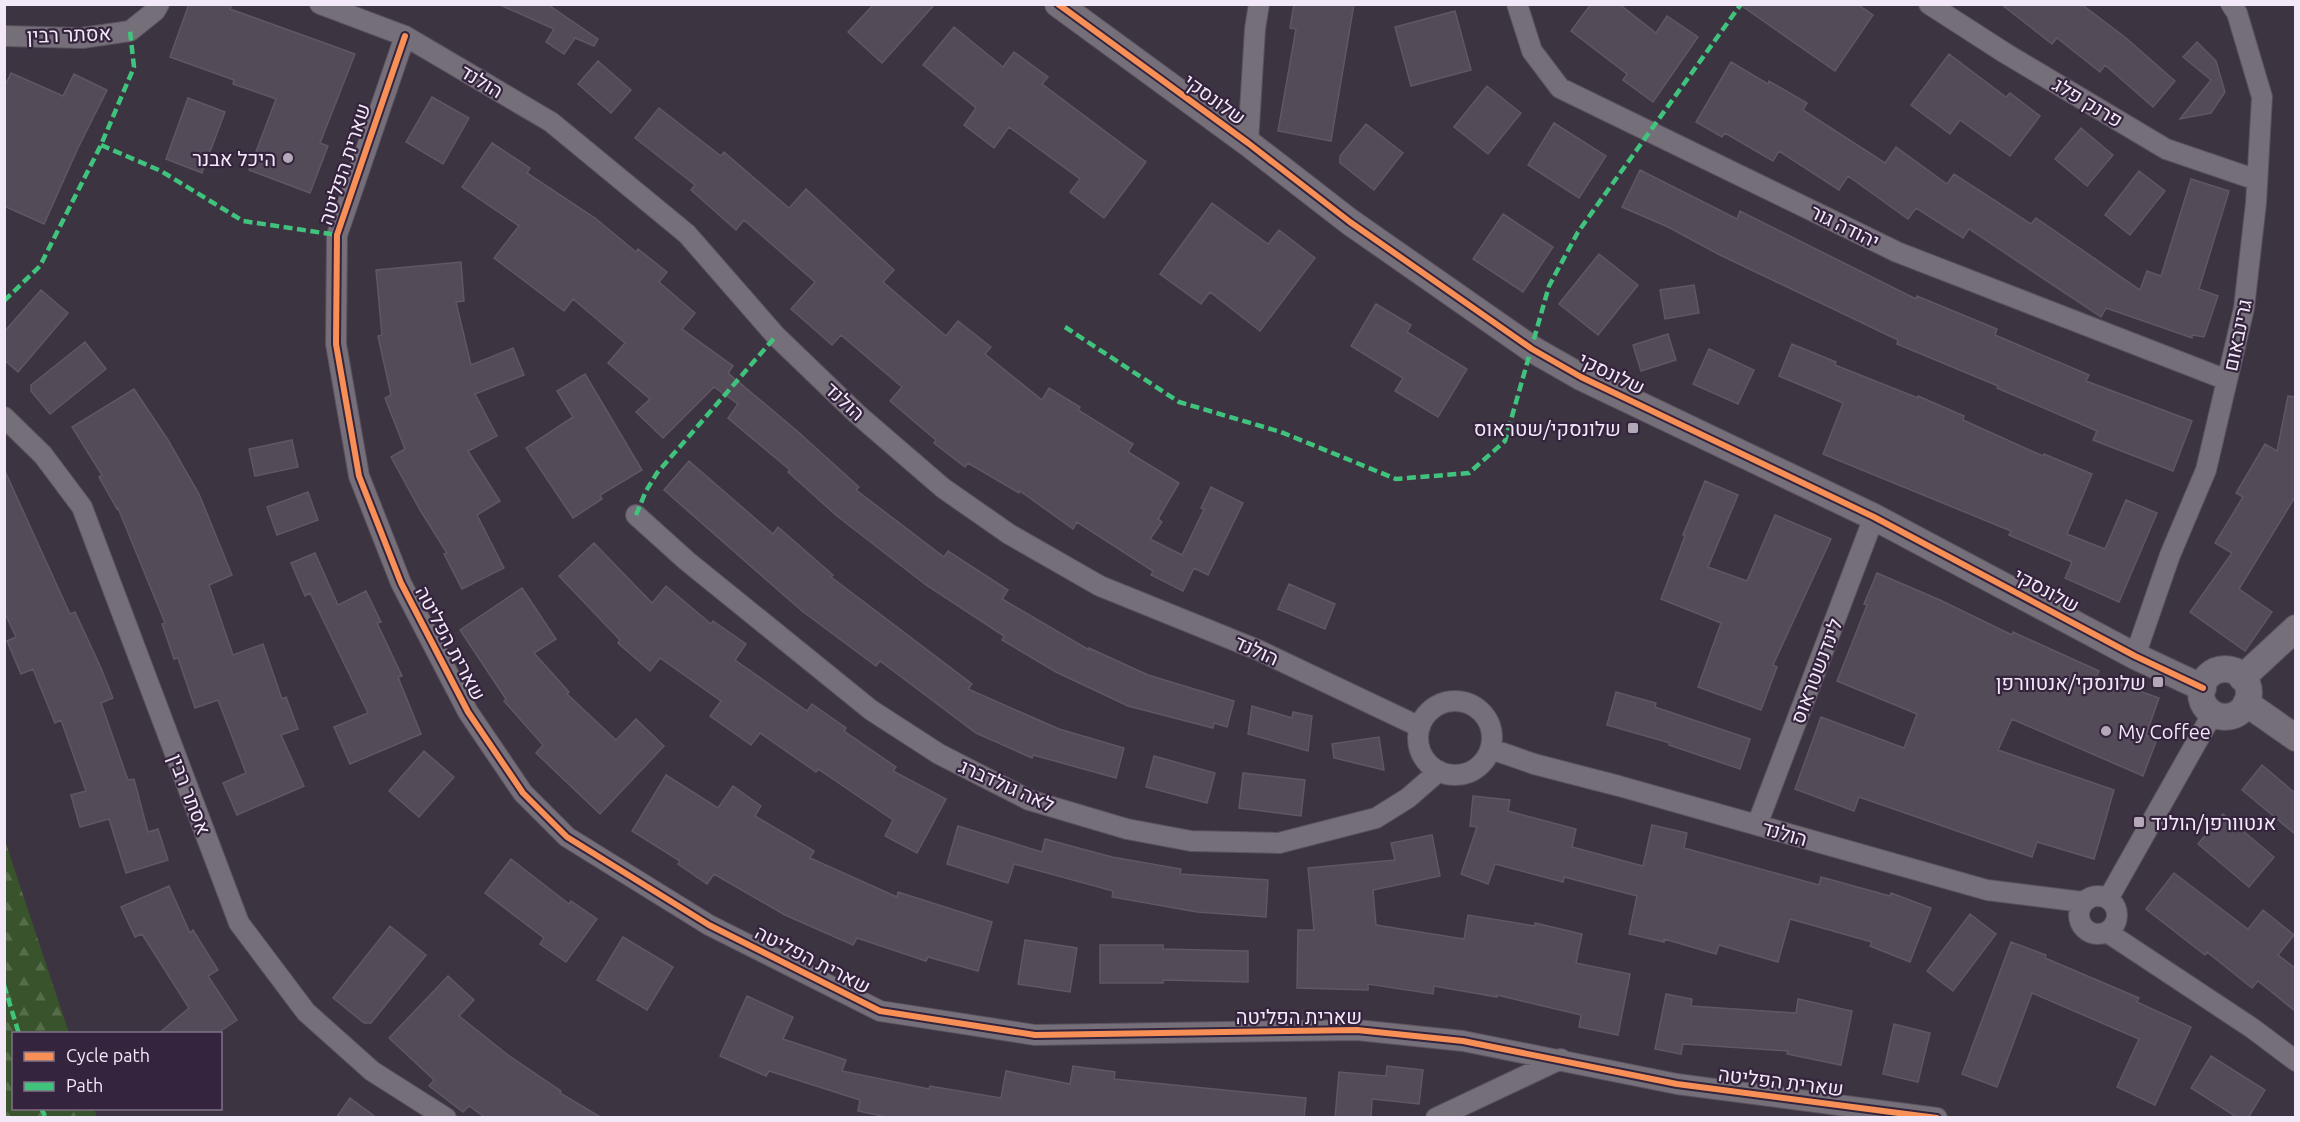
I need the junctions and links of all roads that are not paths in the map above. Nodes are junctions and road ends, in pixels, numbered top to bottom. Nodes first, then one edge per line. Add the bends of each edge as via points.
1 (159, 4) edge
2 (320, 4) edge
3 (1058, 4) edge
4 (1259, 4) edge
5 (1517, 4) edge
6 (1929, 4) edge
7 (2231, 4) edge
8 (4, 36) edge
9 (405, 36) junction
10 (1248, 143) junction
11 (2257, 180) junction
12 (2227, 380) junction
13 (4, 417) edge
14 (636, 515) dead end
15 (1874, 517) junction
16 (2295, 628) edge
17 (2135, 656) junction
18 (2242, 678) junction
19 (2203, 688) junction
20 (2246, 703) junction
21 (2213, 713) junction
22 (1420, 727) junction
23 (2295, 738) edge
24 (1491, 749) junction
25 (1439, 771) junction
26 (1758, 825) junction
27 (2108, 899) junction
28 (2083, 902) junction
29 (2107, 932) junction
30 (1561, 1059) junction
31 (2295, 1060) edge
32 (446, 1118) edge
33 (1436, 1118) edge
34 (1937, 1118) edge

1 - 8 street, אסתר רבין via 130,31 82,38
2 - 9 street, הולנד
3 - 10 street, שלונסקי
4 - 10 street
5 - 12 street, יהודה גור via 1532,51 1560,88 1898,252
6 - 11 street, פרנק פלג via 2166,149
7 - 11 street, גרינבאום via 2262,97
9 - 22 street, הולנד via 551,122 687,234 776,336 856,412 943,488 1009,534 1100,586 1258,650
9 - 30 street, שארית הפליטה via 337,235 336,344 359,476 400,583 468,712 523,793 567,837 709,924 880,1011 1035,1035 1357,1030 1463,1041
10 - 15 street, שלונסקי via 1350,222 1532,349 1581,377
11 - 12 street, גרינבאום via 2244,308
12 - 17 street, גרינבאום via 2206,470 2170,555
13 - 32 street, אסתר רבין via 43,455 82,507 239,923 306,1012 372,1071
14 - 25 street, לאה גולדברג via 871,710 939,754 1029,800 1127,829 1191,841 1279,843 1376,818 1408,798
15 - 17 street, שלונסקי
15 - 26 street, לינדנשטראוס
16 - 18 street
17 - 19 street, שלונסקי
18 - 19 street via 2237,672 2223,669 2209,675
18 - 20 street via 2249,689
19 - 21 street via 2203,703
20 - 21 street via 2236,715 2220,717
20 - 23 street
21 - 27 street
22 - 24 street via 1426,714 1439,704 1451,700 1465,702 1479,709 1489,722
22 - 25 street via 1421,752
24 - 25 street via 1484,762 1471,771 1458,775
24 - 26 street, הולנד
26 - 28 street, הולנד via 1987,890
27 - 28 street via 2092,896
27 - 29 street via 2117,916
28 - 29 street via 2078,915 2083,927 2094,934
29 - 31 street
30 - 33 street
30 - 34 street, שארית הפליטה via 1677,1084

